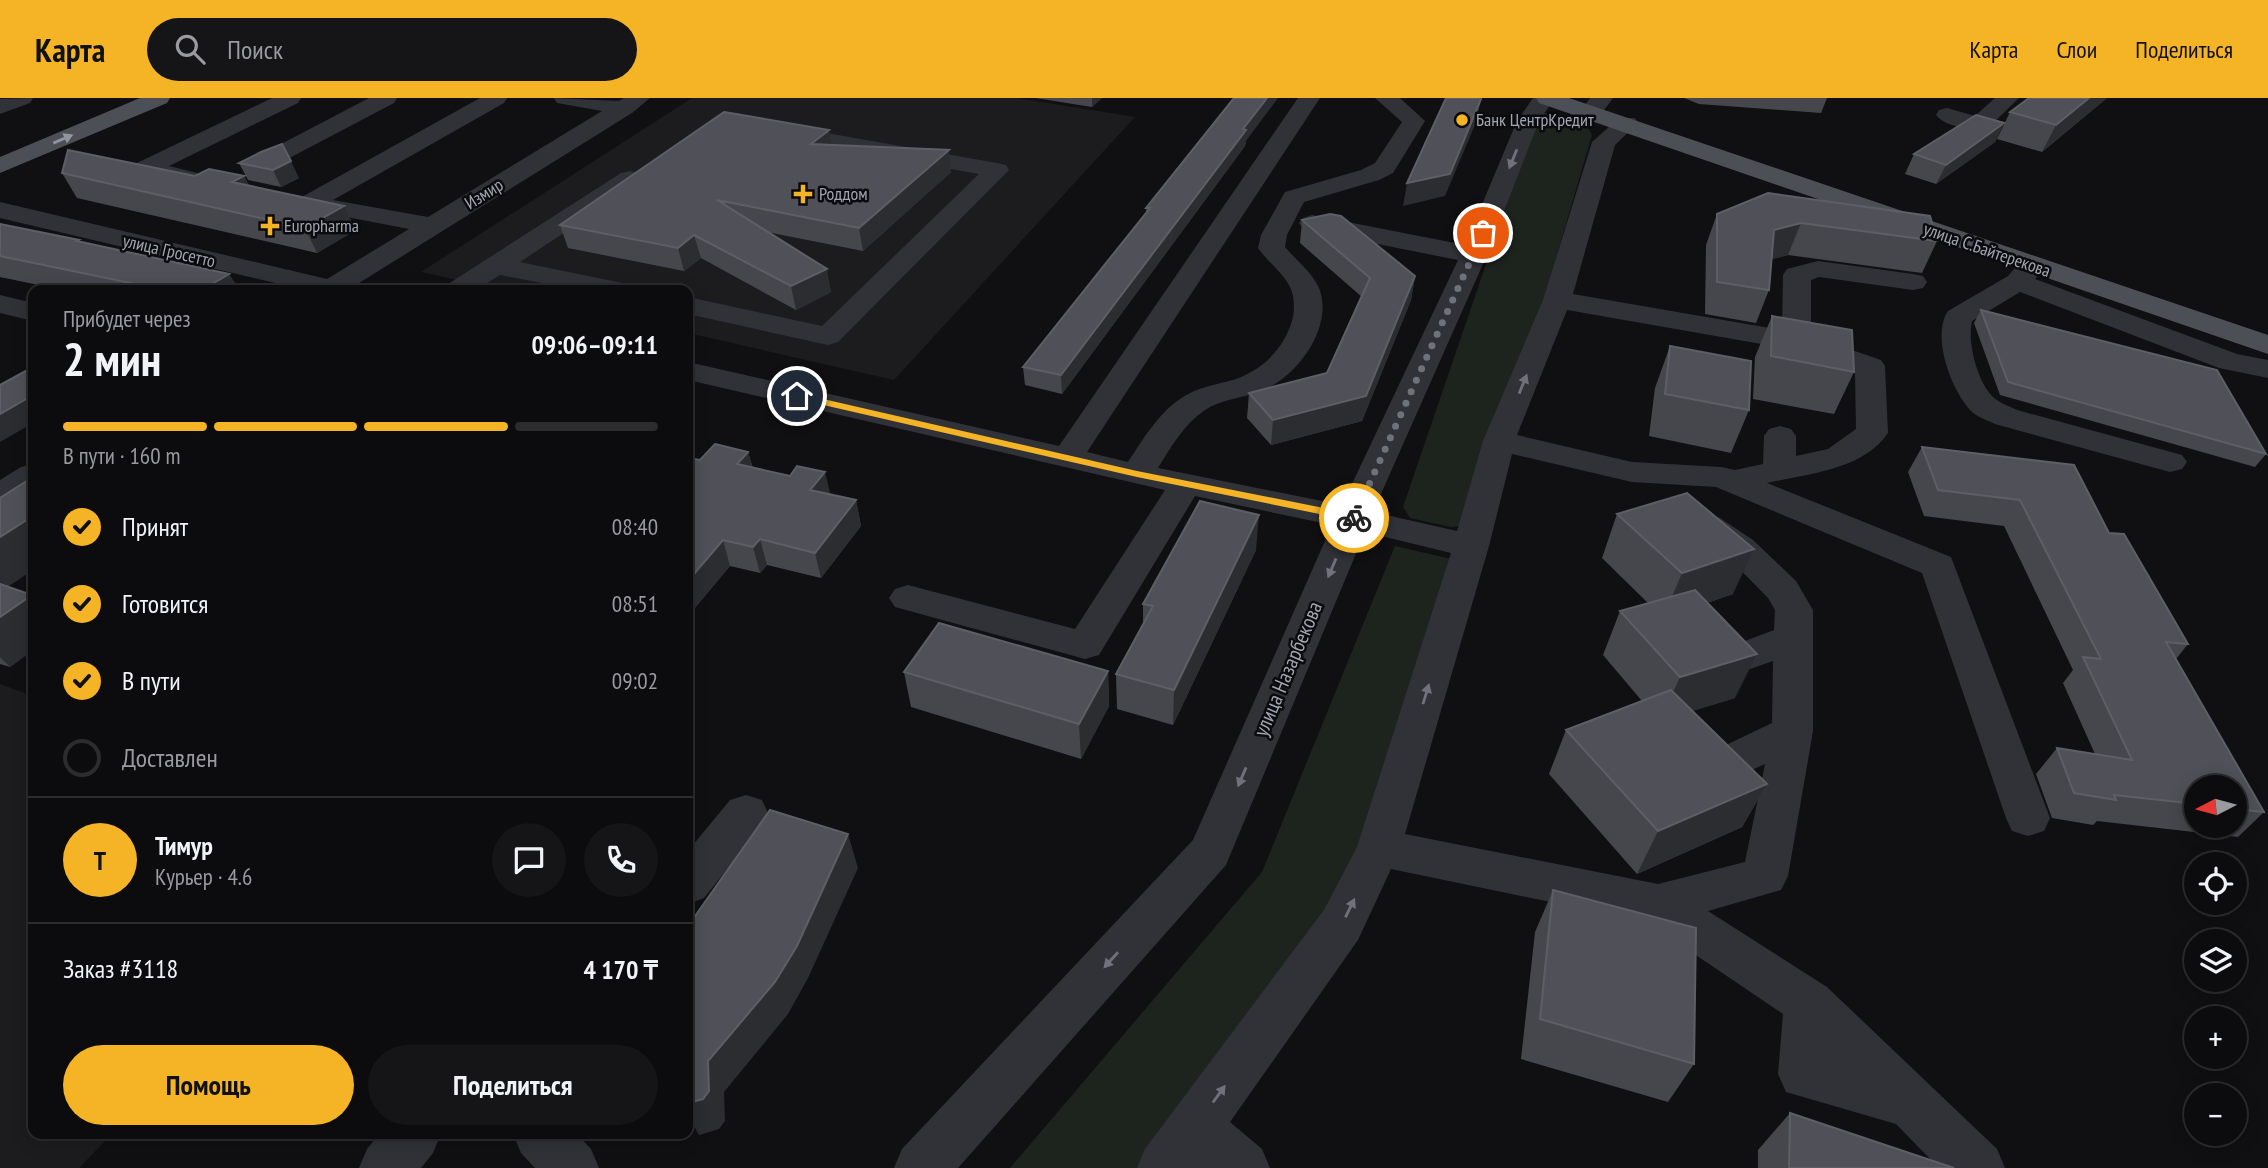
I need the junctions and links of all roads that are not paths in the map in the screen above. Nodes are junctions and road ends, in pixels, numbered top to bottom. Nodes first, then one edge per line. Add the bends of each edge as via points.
1 (22, 98) edge
2 (114, 98) edge
3 (159, 98) edge
4 (290, 98) edge
5 (386, 98) edge
6 (496, 98) edge
7 (565, 98) edge
8 (1309, 98) edge
9 (1386, 98) edge
10 (1546, 98) edge
11 (2008, 98) edge
12 (631, 103) edge
13 (0, 107) edge
14 (1607, 111) edge
15 (1947, 115) dead end
16 (757, 128) edge
17 (0, 146) edge
18 (270, 159) edge
19 (0, 166) edge
20 (647, 167) edge
21 (216, 185) edge
22 (282, 198) edge
23 (309, 203) junction
24 (0, 210) edge
25 (1283, 218) junction
26 (433, 226) junction
27 (1475, 255) junction
28 (496, 265) junction
29 (2025, 274) junction
30 (1913, 282) dead end
31 (312, 285) edge
32 (341, 285) edge
33 (466, 285) edge
34 (593, 285) edge
35 (1557, 300) junction
36 (0, 304) edge
37 (693, 307) edge
38 (28, 311) edge
39 (1796, 341) junction
40 (2268, 345) edge
41 (2268, 369) edge
42 (693, 372) edge
43 (1780, 436) dead end
44 (1499, 441) junction
45 (1067, 458) junction
46 (2170, 462) dead end
47 (1779, 470) junction
48 (1632, 472) junction
49 (1137, 474) junction
50 (28, 477) edge
51 (1734, 481) junction
52 (1186, 483) junction
53 (0, 495) edge
54 (1353, 518) junction
55 (1471, 546) junction
56 (908, 598) dead end
57 (1793, 638) junction
58 (1730, 662) edge
59 (1792, 731) junction
60 (1714, 770) edge
61 (746, 813) dead end
62 (2028, 818) dead end
63 (1378, 848) junction
64 (693, 878) edge
65 (1658, 904) junction
66 (410, 1139) edge
67 (545, 1139) edge
68 (1179, 1148) edge
69 (386, 1168) edge
70 (572, 1168) edge
71 (921, 1168) edge
72 (1243, 1168) edge
73 (1978, 1168) edge

1 - 13 street
2 - 17 main road
19 -> 3 main road
4 - 21 street via 146,169
5 - 18 street
6 - 23 street
7 - 12 street
8 - 45 street
9 - 25 street via 1414,121 1384,169 1294,197
10 - 14 main road, улица С.Байтерекова
10 -> 27 street, улица Назарбекова via 1528,121
11 - 15 street via 1979,124
12 - 26 street, Измир
14 - 29 main road, улица С.Байтерекова
14 - 35 street via 1604,142
16 - 37 street via 997,170 828,336
20 - 28 street
22 - 23 street
23 - 26 street
24 - 31 street, улица Гросетто
25 - 27 street
25 - 49 street via 1271,248 1305,287 1310,307 1289,355 1276,371 1196,402 1174,419
26 - 32 street, Измир
27 - 54 street, улица Назарбекова
28 - 33 street
28 - 34 street
29 - 40 main road, улица С.Байтерекова
29 - 41 street via 2230,362
29 - 46 street via 1958,317 1954,335 1970,389 1984,406 2006,417
30 - 39 street via 1818,269 1797,275
35 - 39 street
44 -> 35 street
36 - 38 street
39 - 47 street via 1870,366 1872,433 1839,456
42 - 45 street
43 - 47 street
44 - 48 street
44 - 55 street
45 - 49 street
47 - 51 street
48 - 51 street
48 - 57 street via 1783,590 1794,610
49 - 52 street
50 - 53 street
51 - 62 street via 1938,566
52 - 54 street
52 - 56 street via 1085,645
54 - 55 street
54 -> 71 street, улица Назарбекова via 1210,852
63 -> 55 street
57 - 58 street
57 - 59 street
59 - 60 street
59 - 65 street via 1766,876
61 - 64 street
63 - 65 street
68 -> 63 street via 1341,925
65 - 73 street via 1809,1003 1804,1074 1914,1103
66 - 69 street
67 - 70 street
68 - 72 street

